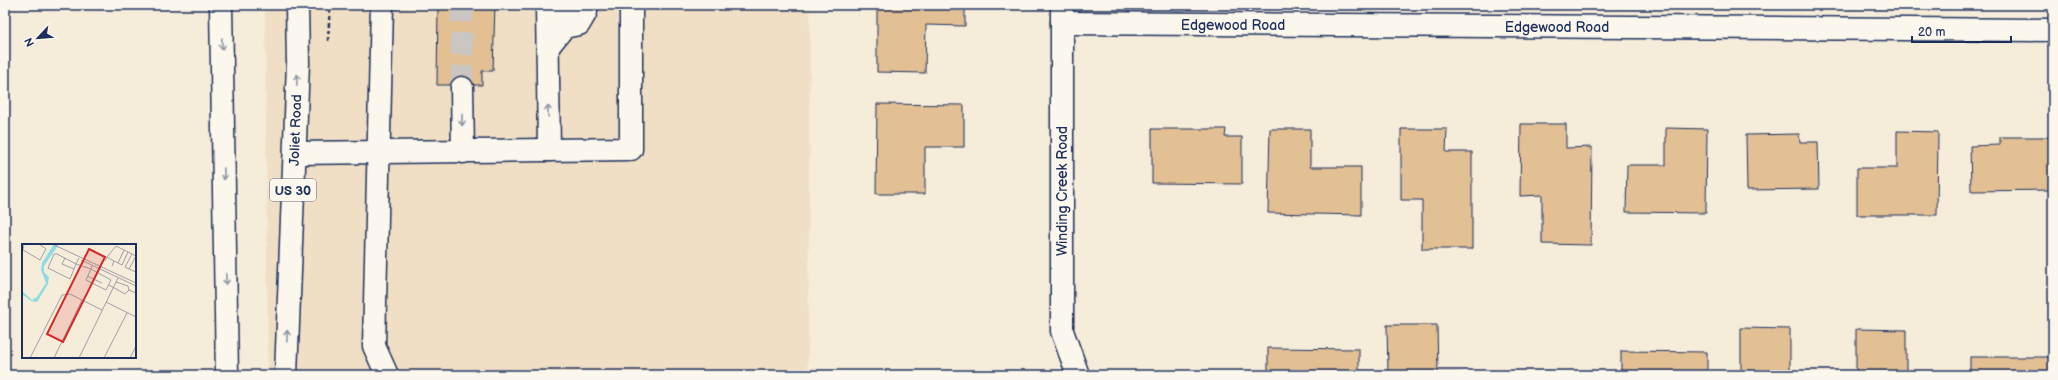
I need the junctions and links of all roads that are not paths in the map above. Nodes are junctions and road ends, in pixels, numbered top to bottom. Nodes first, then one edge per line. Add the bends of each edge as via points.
1 (221, 5) edge
2 (297, 5) edge
3 (382, 5) edge
4 (547, 5) edge
5 (564, 5) edge
6 (586, 5) edge
7 (631, 5) edge
8 (1062, 14) edge
9 (564, 27) junction
10 (2053, 30) edge
11 (548, 47) junction
12 (462, 88) tunnel mouth
13 (549, 150) junction
14 (463, 152) junction
15 (294, 153) junction
16 (380, 153) junction
17 (228, 375) edge
18 (286, 375) edge
19 (387, 375) edge
20 (1078, 375) edge

1 -> 17 street
15 -> 2 street, Joliet Road / US 30 via 298,63
3 - 16 street
4 - 11 street
5 - 9 street
6 - 9 street via 586,12 579,24
7 - 13 street via 631,149
8 - 10 street, Edgewood Road
8 - 20 street, Winding Creek Road via 1062,331
9 - 11 street
13 -> 11 street
12 -> 14 street
13 - 14 street
14 - 16 street
15 - 16 street
18 -> 15 street, Joliet Road / US 30
16 - 19 street via 374,346

